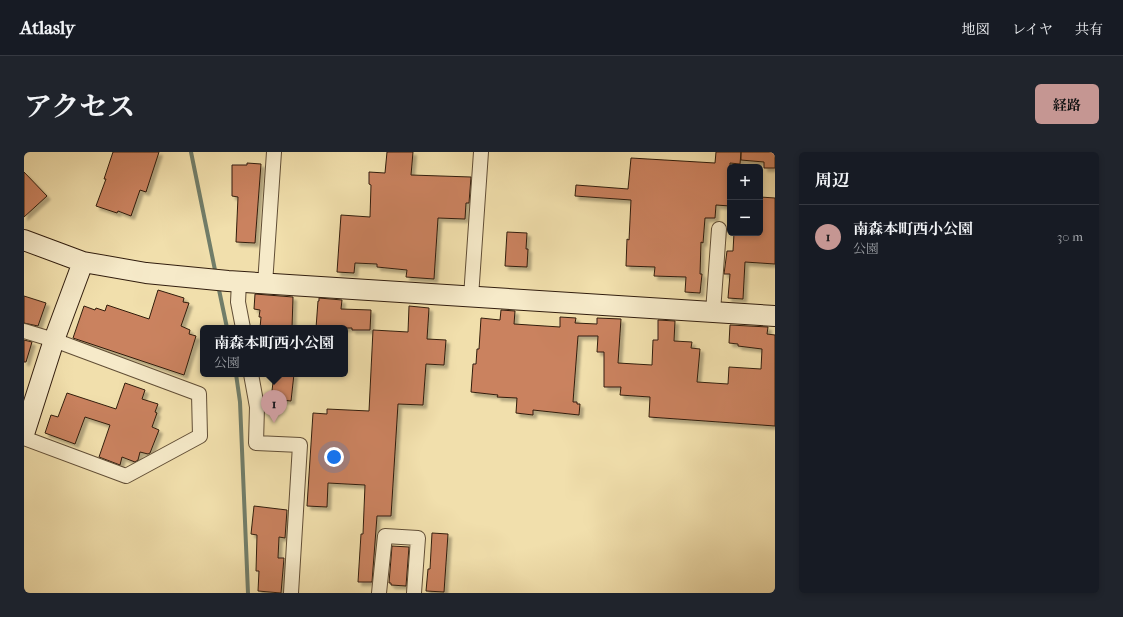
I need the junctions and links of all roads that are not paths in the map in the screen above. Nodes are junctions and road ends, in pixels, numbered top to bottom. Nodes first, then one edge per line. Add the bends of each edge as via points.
1 (274, 152) edge
2 (481, 152) edge
3 (719, 229) dead end
4 (24, 240) edge
5 (83, 262) junction
6 (226, 281) junction
7 (265, 284) junction
8 (471, 297) junction
9 (713, 312) junction
10 (775, 316) edge
11 (242, 325) edge
12 (24, 331) edge
13 (54, 340) junction
14 (252, 377) edge
15 (24, 434) edge
16 (24, 438) edge
17 (290, 593) edge
18 (379, 593) edge
19 (414, 593) edge

1 - 7 street
2 - 8 street
3 - 9 street
4 - 5 street
5 - 6 street via 146,274
5 - 13 street
6 - 7 street
6 - 11 street via 238,302
7 - 8 street
8 - 9 street
9 - 10 street
12 - 13 street
13 - 15 street
13 - 16 street via 199,394 200,436 126,476
14 - 17 street via 257,407 256,444 300,445
18 - 19 street via 385,536 418,538

